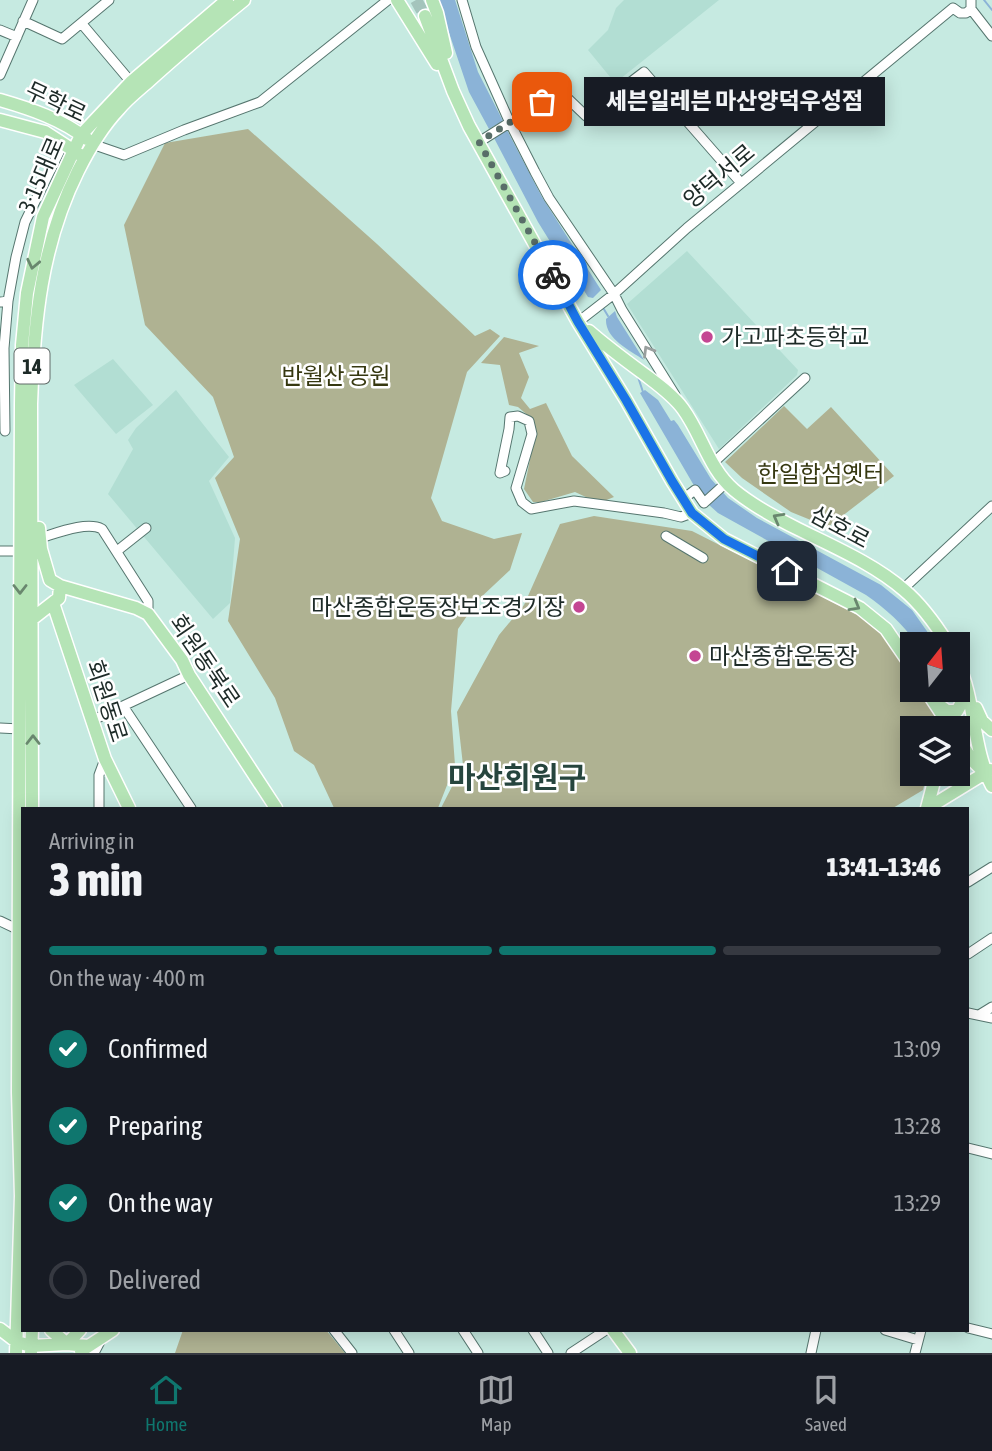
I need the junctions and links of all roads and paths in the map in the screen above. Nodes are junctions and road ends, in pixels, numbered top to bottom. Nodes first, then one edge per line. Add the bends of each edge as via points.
1 (33, 0) edge
2 (109, 0) edge
3 (227, 0) edge
4 (244, 0) edge
5 (388, 0) edge
6 (397, 0) edge
7 (432, 0) edge
8 (462, 0) edge
9 (953, 4) edge
10 (971, 5) edge
11 (425, 16) tunnel mouth
12 (23, 21) junction
13 (82, 24) junction
14 (0, 30) edge
15 (992, 36) edge
16 (17, 37) junction
17 (0, 75) edge
18 (131, 82) junction
19 (453, 92) junction
20 (0, 100) edge
21 (0, 120) edge
22 (508, 124) junction
23 (80, 135) junction
24 (479, 142) junction
25 (92, 144) junction
26 (68, 147) junction
27 (85, 158) junction
28 (741, 183) junction
29 (611, 296) junction
30 (4, 302) edge
31 (578, 322) junction
32 (804, 378) dead end
33 (660, 386) junction
34 (626, 400) junction
35 (683, 408) junction
36 (2, 431) edge
37 (21, 431) junction
38 (713, 463) junction
39 (505, 471) dead end
40 (724, 485) junction
41 (683, 499) junction
42 (992, 506) edge
43 (692, 513) junction
44 (32, 516) junction
45 (146, 528) dead end
46 (666, 536) dead end
47 (40, 538) junction
48 (0, 551) edge
49 (20, 551) junction
50 (117, 551) junction
51 (702, 558) dead end
52 (60, 586) junction
53 (903, 589) junction
54 (53, 603) junction
55 (148, 614) junction
56 (32, 619) junction
57 (939, 632) edge
58 (900, 649) edge
59 (189, 674) junction
60 (970, 695) edge
61 (970, 700) edge
62 (934, 702) edge
63 (961, 702) edge
64 (123, 706) junction
65 (938, 708) junction
66 (940, 716) edge
67 (943, 716) edge
68 (92, 721) junction
69 (0, 728) edge
70 (20, 729) junction
71 (992, 730) edge
72 (970, 757) edge
73 (105, 759) junction
74 (988, 770) edge
75 (933, 786) edge
76 (992, 786) edge
77 (32, 807) edge
78 (99, 807) edge
79 (129, 807) edge
80 (190, 807) edge
81 (273, 807) edge
82 (927, 807) edge
83 (929, 807) edge
84 (992, 867) edge
85 (969, 881) edge
86 (0, 922) edge
87 (19, 930) junction
88 (992, 938) edge
89 (969, 953) edge
90 (992, 1007) edge
91 (969, 1013) edge
92 (979, 1015) junction
93 (992, 1018) edge
94 (969, 1148) edge
95 (992, 1154) edge
96 (21, 1170) edge
97 (21, 1226) edge
98 (969, 1328) edge
99 (0, 1329) edge
100 (32, 1332) edge
101 (54, 1332) edge
102 (104, 1332) edge
103 (395, 1332) edge
104 (464, 1332) edge
105 (534, 1332) edge
106 (603, 1332) edge
107 (615, 1332) edge
108 (816, 1332) edge
109 (892, 1332) edge
110 (921, 1332) edge
111 (337, 1333) edge
112 (992, 1334) edge
113 (918, 1340) junction
114 (17, 1348) edge
115 (82, 1349) edge
116 (31, 1350) edge
117 (352, 1353) edge
118 (409, 1353) edge
119 (478, 1353) edge
120 (548, 1353) edge
121 (571, 1353) edge
122 (629, 1353) edge
123 (811, 1353) edge
124 (915, 1353) edge

1 - 12 street
2 - 13 street
3 - 18 main road, 3·15대로 / 14
4 - 25 main road, 3·15대로 / 14 via 119,109
5 - 25 street via 260,102 124,155
6 - 19 main road
7 - 19 main road
8 - 22 street
9 - 10 street via 963,14
9 - 28 street, 양덕서로
10 - 15 street
11 - 19 main road
12 - 13 street via 62,39
12 - 16 street
13 - 18 street
14 - 16 street
16 - 17 street
18 - 23 main road, 3·15대로 / 14
19 - 24 main road
20 - 23 main road, 무학로 via 30,108
21 - 26 main road, 무학로 via 45,132
22 - 24 street
22 - 28 street via 558,92 586,116 644,72
22 - 29 street
23 - 25 main road, 무학로
23 - 26 main road, 3·15대로 / 14
24 - 31 main road
25 - 27 main road, 3·15대로 / 14
26 - 27 main road, 무학로
26 - 30 street via 25,222
26 -> 37 main road, 3·15대로 / 14 via 43,217 27,293
27 - 44 main road, 3·15대로 / 14 via 57,220 39,295 31,393
28 - 29 street, 양덕서로
29 - 31 street, 양덕서로
35 -> 29 street
30 - 36 street
31 - 33 main road, 삼호로
31 - 34 main road
32 - 38 street
33 - 34 main road via 627,375 622,383
33 - 35 main road, 삼호로
34 - 41 main road
35 - 38 main road, 삼호로
36 - 37 street
37 - 49 main road, 3·15대로 / 14
38 - 40 main road, 삼호로
39 - 43 street via 500,472 510,417 518,416 528,421 532,434 516,488 531,509 574,501 681,517
40 - 41 street via 704,503 695,490
53 -> 40 main road, 삼호로
41 - 43 main road
42 - 53 street
43 -> 58 main road via 724,539 860,608 886,629
44 - 47 main road
44 - 56 main road, 3·15대로 / 14
45 - 50 street
46 - 51 street
47 - 50 street via 97,526
47 - 52 main road via 50,580
48 - 49 street
49 -> 70 main road, 3·15대로 / 14
50 - 55 street via 148,601
52 - 54 main road via 59,598
52 - 55 main road, 회원동북로
53 - 57 main road, 삼호로
54 - 56 main road
54 - 68 main road, 회원동로
55 - 59 main road, 회원동북로
77 -> 56 main road, 3·15대로 / 14
59 - 64 street
59 - 81 main road, 회원동북로
60 - 71 main road via 982,721
61 - 74 main road
62 - 65 main road
63 - 65 main road via 952,712
64 - 68 street
64 - 80 street
65 - 66 main road
65 - 67 main road
68 - 73 main road, 회원동로
69 - 70 street
70 - 87 main road, 3·15대로 / 14
72 - 74 main road
73 - 78 street via 99,775
73 - 79 main road, 회원동로
74 - 76 main road
74 - 83 main road
75 - 82 main road
84 - 85 street
86 - 87 street
87 - 96 main road, 3·15대로 / 14
88 - 89 street
90 - 92 street
91 - 92 street
92 - 93 street
94 - 95 street
97 - 114 main road, 3·15대로 / 14
98 - 112 street
99 - 114 main road
100 - 116 main road
101 - 115 main road
102 - 115 main road
103 - 118 street
104 - 119 street
105 - 120 street
106 - 121 street
107 - 122 main road
108 - 123 street
109 - 113 street
110 - 113 street
111 - 117 street
113 - 124 street
114 - 116 main road
115 - 116 main road

